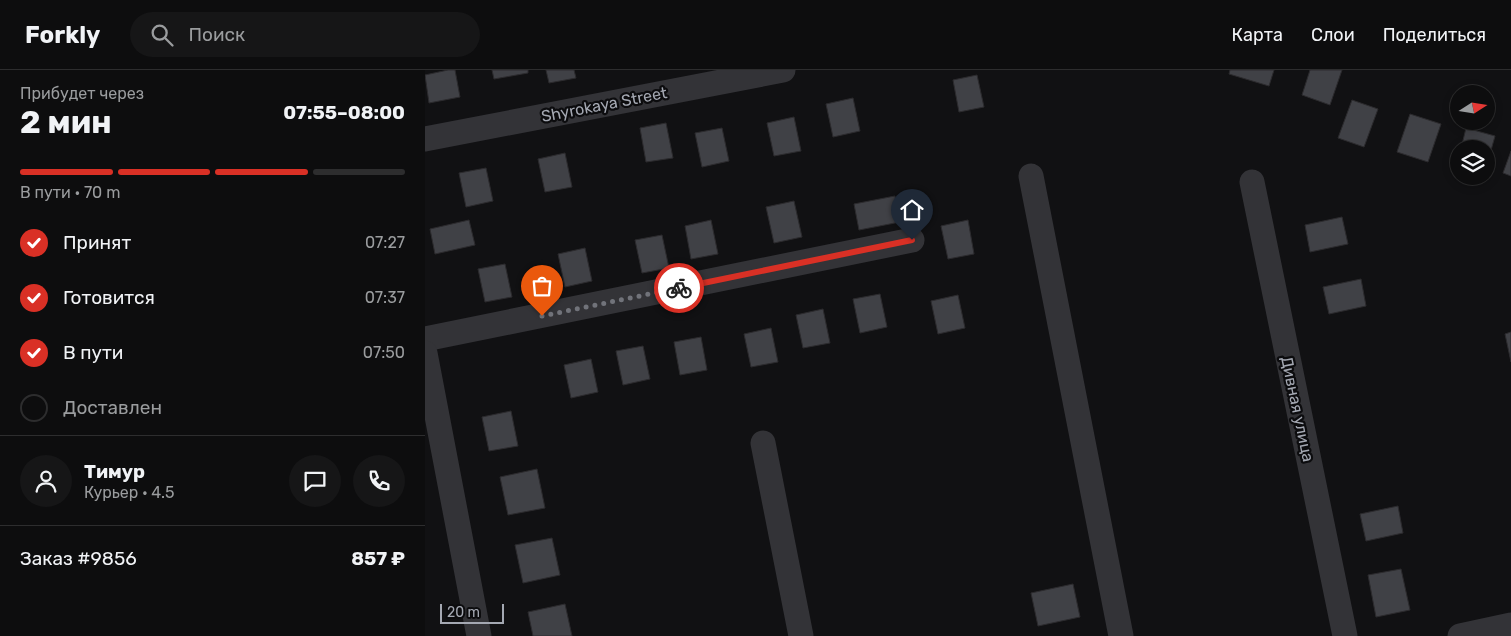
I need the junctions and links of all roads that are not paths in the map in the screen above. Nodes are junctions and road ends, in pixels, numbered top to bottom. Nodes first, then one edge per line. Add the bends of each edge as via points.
1 (783, 70) edge
2 (425, 139) edge
3 (1031, 176) dead end
4 (1252, 182) dead end
5 (912, 240) dead end
6 (425, 339) edge
7 (425, 353) edge
8 (763, 443) dead end
9 (1511, 625) edge
10 (479, 636) edge
11 (801, 636) edge
12 (1121, 636) edge
13 (1345, 636) edge
14 (1460, 636) edge

1 - 2 street, Shyrokaya Street
3 - 12 street
4 - 13 street, Дивная улица
5 - 6 street
7 - 10 street
8 - 11 street
9 - 14 street

